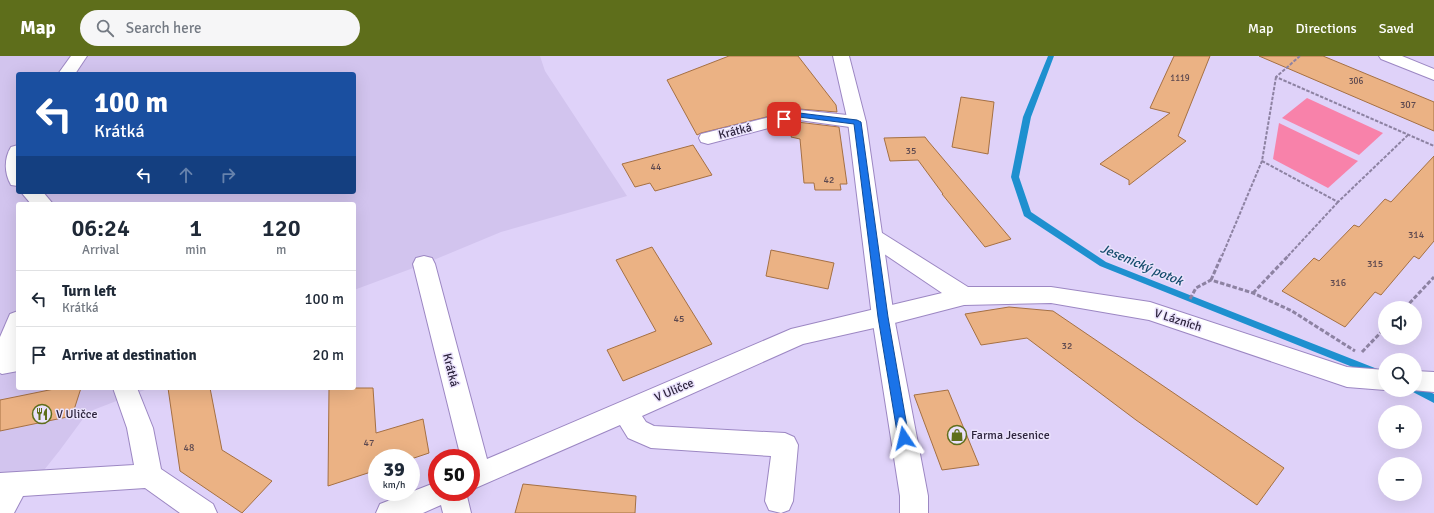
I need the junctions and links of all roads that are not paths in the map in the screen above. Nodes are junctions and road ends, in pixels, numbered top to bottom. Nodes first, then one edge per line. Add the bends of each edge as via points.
1 (79, 56) edge
2 (841, 56) edge
3 (1387, 56) edge
4 (67, 72) edge
5 (1434, 74) edge
6 (857, 122) junction
7 (708, 138) dead end
8 (33, 194) edge
9 (41, 202) edge
10 (872, 236) junction
11 (424, 264) dead end
12 (964, 296) junction
13 (883, 317) junction
14 (16, 326) edge
15 (16, 362) edge
16 (1378, 379) edge
17 (1422, 381) edge
18 (1434, 382) edge
19 (127, 390) edge
20 (625, 411) junction
21 (468, 449) edge
22 (480, 473) edge
23 (149, 476) junction
24 (8, 484) edge
25 (428, 498) edge
26 (454, 501) edge
27 (779, 501) dead end
28 (919, 507) edge
29 (0, 512) edge
30 (203, 513) edge
31 (390, 513) edge
32 (457, 513) edge

1 - 4 street
2 - 6 street
3 - 5 street
6 - 7 street, Krátká via 799,115
6 - 10 street
8 - 9 street
10 - 12 street
10 - 13 street
11 - 21 street, Krátká
12 - 13 street, V Lázních
12 - 16 street, V Lázních via 1051,295 1150,311 1347,377
13 - 20 street, V Uličce via 799,336
13 - 28 street
14 - 15 street via 2,364
17 - 18 street
19 - 23 street via 140,428
20 - 22 street, V Uličce
20 - 27 street via 637,430 651,437 785,445
23 - 24 street
23 - 30 street
24 - 29 street
25 - 31 street
26 - 32 street

